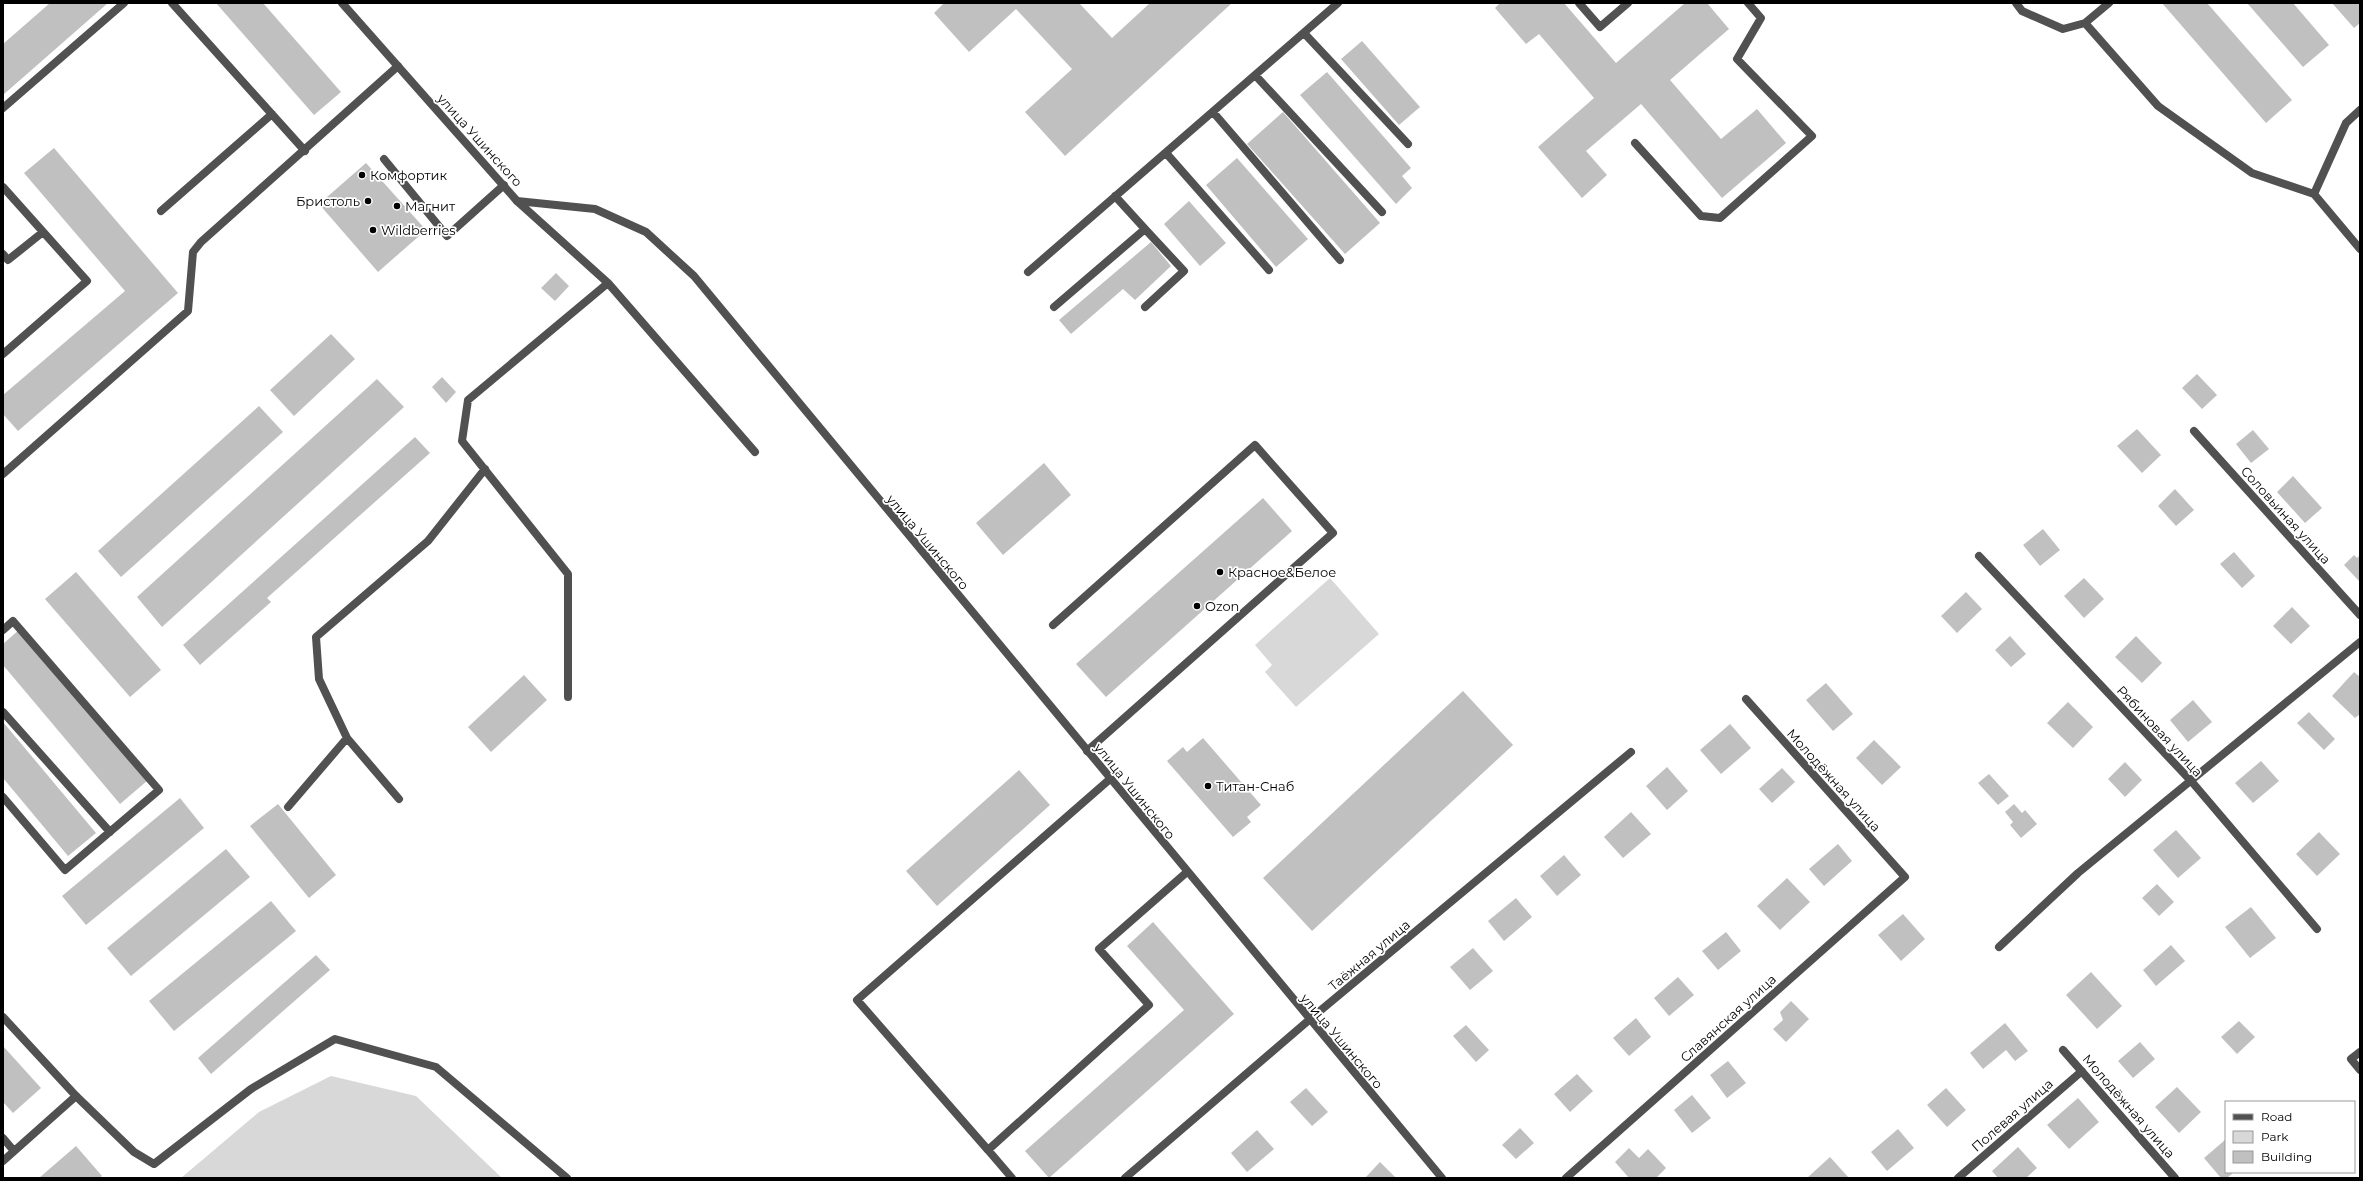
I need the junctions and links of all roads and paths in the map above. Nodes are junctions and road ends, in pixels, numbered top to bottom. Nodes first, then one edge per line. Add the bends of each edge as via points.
1 (124, 3) edge
2 (172, 3) edge
3 (342, 3) edge
4 (1338, 3) edge
5 (1579, 3) edge
6 (1628, 3) edge
7 (1748, 3) edge
8 (2016, 3) edge
9 (2109, 3) edge
10 (2085, 23) junction
11 (1304, 32) junction
12 (398, 66) junction
13 (1255, 75) junction
14 (3, 108) edge
15 (2360, 110) edge
16 (1213, 112) junction
17 (272, 114) junction
18 (1634, 143) dead end
19 (1408, 144) dead end
20 (305, 151) junction
21 (1166, 152) junction
22 (384, 159) dead end
23 (504, 185) junction
24 (3, 187) edge
25 (2314, 194) junction
26 (1115, 196) junction
27 (518, 200) junction
28 (161, 211) dead end
29 (1382, 212) dead end
30 (1145, 229) junction
31 (43, 232) junction
32 (2360, 249) edge
33 (3, 254) edge
34 (1340, 260) dead end
35 (1269, 270) dead end
36 (1028, 272) dead end
37 (608, 283) junction
38 (1054, 306) dead end
39 (1145, 307) dead end
40 (3, 354) edge
41 (2194, 431) dead end
42 (755, 452) dead end
43 (485, 469) junction
44 (3, 474) edge
45 (1979, 556) dead end
46 (2360, 615) edge
47 (1053, 624) dead end
48 (3, 630) edge
49 (2360, 642) edge
50 (568, 697) dead end
51 (1746, 700) dead end
52 (3, 712) edge
53 (347, 738) junction
54 (1087, 751) junction
55 (1631, 752) dead end
56 (1110, 779) junction
57 (2192, 782) junction
58 (3, 797) edge
59 (399, 799) dead end
60 (288, 807) dead end
61 (110, 832) junction
62 (1187, 872) junction
63 (1905, 877) joint
64 (2317, 929) dead end
65 (2000, 947) dead end
66 (3, 1017) edge
67 (1309, 1020) junction
68 (2063, 1050) dead end
69 (2360, 1052) edge
70 (2360, 1070) edge
71 (2082, 1071) junction
72 (76, 1096) junction
73 (3, 1138) edge
74 (988, 1150) junction
75 (14, 1151) junction
76 (3, 1161) edge
77 (567, 1178) edge
78 (1012, 1178) edge
79 (1125, 1178) edge
80 (1442, 1178) edge
81 (1566, 1178) edge
82 (1958, 1178) edge
83 (2176, 1178) edge

1 - 14 street
2 - 17 street
3 - 12 street, улица Ушинского
4 - 11 street
5 - 6 street via 1600,27
7 - 18 street via 1761,18 1737,59 1812,136 1720,218 1701,216
8 - 10 street via 2022,10 2064,29
9 - 10 street
10 - 25 street via 2158,106 2252,173
11 - 13 street
11 - 19 street
12 - 20 street
12 - 23 street, улица Ушинского
13 - 16 street
13 - 29 street
15 - 25 street via 2346,123
16 - 21 street
16 - 34 street
17 - 20 street
17 - 28 street
20 - 44 street via 201,242 193,252 188,311
21 - 26 street
21 - 35 street
22 - 23 street via 447,236
23 - 27 street, улица Ушинского
24 - 31 street
25 - 32 street
26 - 30 street
26 - 36 street
27 - 37 street
27 - 54 street, улица Ушинского via 595,209 646,232 694,276
30 - 38 street
30 - 39 street via 1184,271
31 - 33 street via 8,260
31 - 40 street via 87,281
37 - 42 street
37 - 43 street via 468,400 462,441
41 - 46 street, Соловьиная улица
43 - 50 street via 568,574
43 - 53 street via 428,541 316,637 319,679
45 - 57 street, Рябиновая улица
47 - 54 street via 1255,445 1333,533
48 - 61 street via 13,621 159,790
49 - 57 street
51 - 63 street, Молодёжная улица
52 - 61 street
53 - 59 street
53 - 60 street
54 - 56 street, улица Ушинского
55 - 67 street, Таёжная улица
56 - 62 street, улица Ушинского
56 - 74 street via 857,1000
57 - 64 street, Рябиновая улица
57 - 65 street via 2078,873
58 - 61 street via 65,870
62 - 67 street, улица Ушинского
62 - 74 street via 1099,949 1149,1005
63 - 81 street, Славянская улица
66 - 72 street
67 - 79 street, Таёжная улица
67 - 80 street, улица Ушинского
68 - 71 street, Молодёжная улица
69 - 70 street via 2351,1059
71 - 82 street, Полевая улица
71 - 83 street, Молодёжная улица
72 - 75 street
72 - 77 street via 134,1152 154,1164 251,1089 335,1040 436,1066
73 - 75 street
74 - 78 street
75 - 76 street

